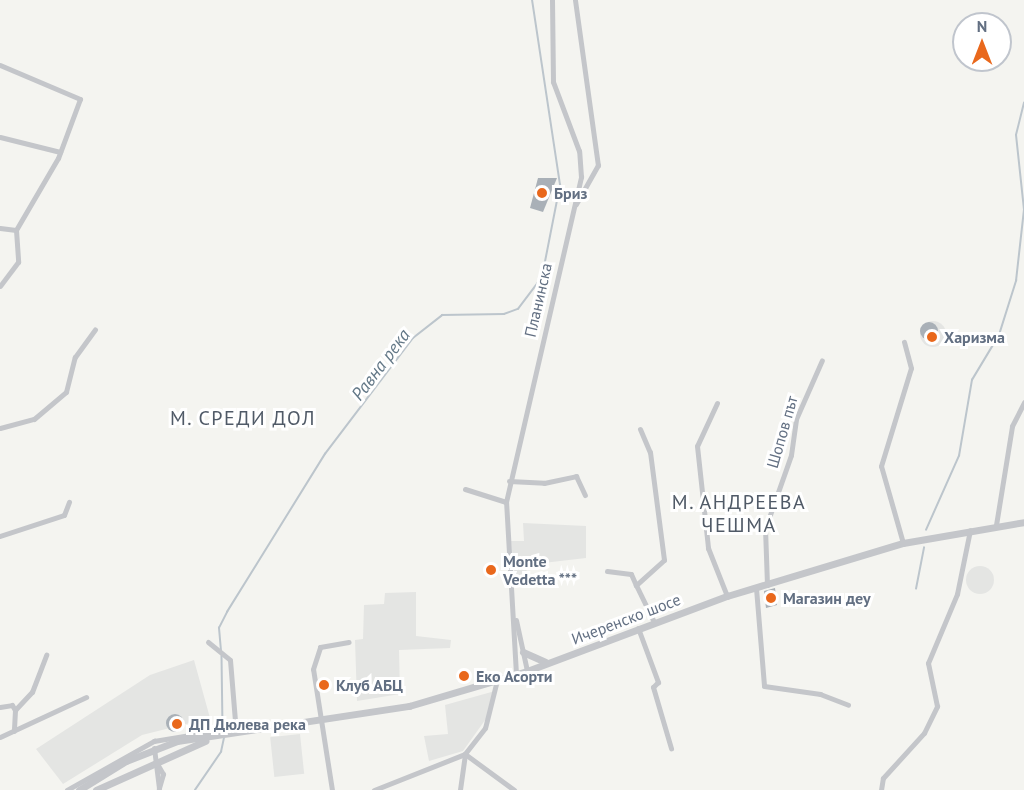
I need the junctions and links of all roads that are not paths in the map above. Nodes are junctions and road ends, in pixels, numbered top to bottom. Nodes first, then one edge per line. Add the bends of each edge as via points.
1 (552, 0) edge
2 (575, 0) edge
3 (0, 65) edge
4 (0, 137) edge
5 (60, 152) junction
6 (575, 205) junction
7 (0, 228) edge
8 (16, 230) junction
9 (0, 286) edge
10 (95, 329) dead end
11 (904, 342) dead end
12 (822, 360) dead end
13 (1024, 402) edge
14 (717, 403) dead end
15 (0, 428) edge
16 (640, 429) dead end
17 (508, 482) junction
18 (465, 489) dead end
19 (585, 495) dead end
20 (69, 502) dead end
21 (506, 502) junction
22 (1024, 522) edge
23 (996, 525) junction
24 (970, 528) junction
25 (0, 536) edge
26 (903, 543) junction
27 (607, 571) dead end
28 (636, 585) junction
29 (767, 585) junction
30 (756, 588) junction
31 (727, 596) junction
32 (513, 609) junction
33 (654, 622) junction
34 (638, 628) junction
35 (208, 642) dead end
36 (349, 642) dead end
37 (523, 651) junction
38 (46, 655) dead end
39 (550, 662) junction
40 (527, 671) junction
41 (516, 674) junction
42 (497, 680) junction
43 (86, 697) dead end
44 (848, 705) dead end
45 (0, 707) edge
46 (15, 710) junction
47 (321, 722) junction
48 (14, 731) junction
49 (214, 734) junction
50 (236, 735) junction
51 (0, 737) edge
52 (153, 748) junction
53 (671, 748) dead end
54 (465, 754) junction
55 (155, 760) junction
56 (159, 789) edge
57 (67, 790) edge
58 (79, 790) edge
59 (96, 790) edge
60 (332, 790) edge
61 (374, 790) edge
62 (460, 790) edge
63 (514, 790) edge
64 (881, 790) edge

1 - 6 street, Планинска via 553,81 581,159
2 - 6 street via 598,165
3 - 5 street via 80,99
4 - 5 street
5 - 8 street
6 - 17 street, Планинска
7 - 8 street
8 - 9 street via 18,262
10 - 15 street via 75,357 66,392 34,419
11 - 26 street via 911,368 881,466
12 - 29 street, Шопов път via 796,419 790,455 765,529
13 - 23 street via 1012,426
14 - 31 street via 698,446 708,548
16 - 28 street via 650,452 664,560
17 - 19 street via 544,483 576,476
17 - 21 street, Планинска
18 - 21 street
20 - 25 street via 64,515
21 - 32 street, Планинска
22 - 23 street, Ичеренско шосе
23 - 24 street, Ичеренско шосе
24 - 26 street, Ичеренско шосе
24 - 64 street via 957,594 928,663 937,706 924,733 883,778
26 - 29 street, Ичеренско шосе
27 - 28 street via 631,574
28 - 33 street
29 - 30 street, Ичеренско шосе
30 - 31 street, Ичеренско шосе
30 - 44 street via 764,686 820,694
31 - 33 street, Ичеренско шосе
32 - 37 street
32 - 41 street
33 - 34 street, Ичеренско шосе
34 - 39 street, Ичеренско шосе
34 - 53 street via 658,682 653,687
35 - 50 street via 230,660
36 - 47 street via 327,643 316,657 313,680
37 - 39 street
37 - 40 street
38 - 46 street via 32,692
39 - 40 street, Ичеренско шосе
40 - 41 street, Ичеренско шосе
41 - 42 street, Ичеренско шосе
42 - 47 street, Ичеренско шосе via 409,706
42 - 54 street via 485,728
43 - 48 street
45 - 46 street via 12,705
46 - 48 street
47 - 50 street, Ичеренско шосе
47 - 60 street
48 - 51 street
49 - 50 street, Ичеренско шосе
49 - 52 street
49 - 55 street
49 - 57 street via 154,741
52 - 55 street
52 - 58 street
54 - 61 street
54 - 62 street
54 - 63 street
55 - 56 street
55 - 59 street

